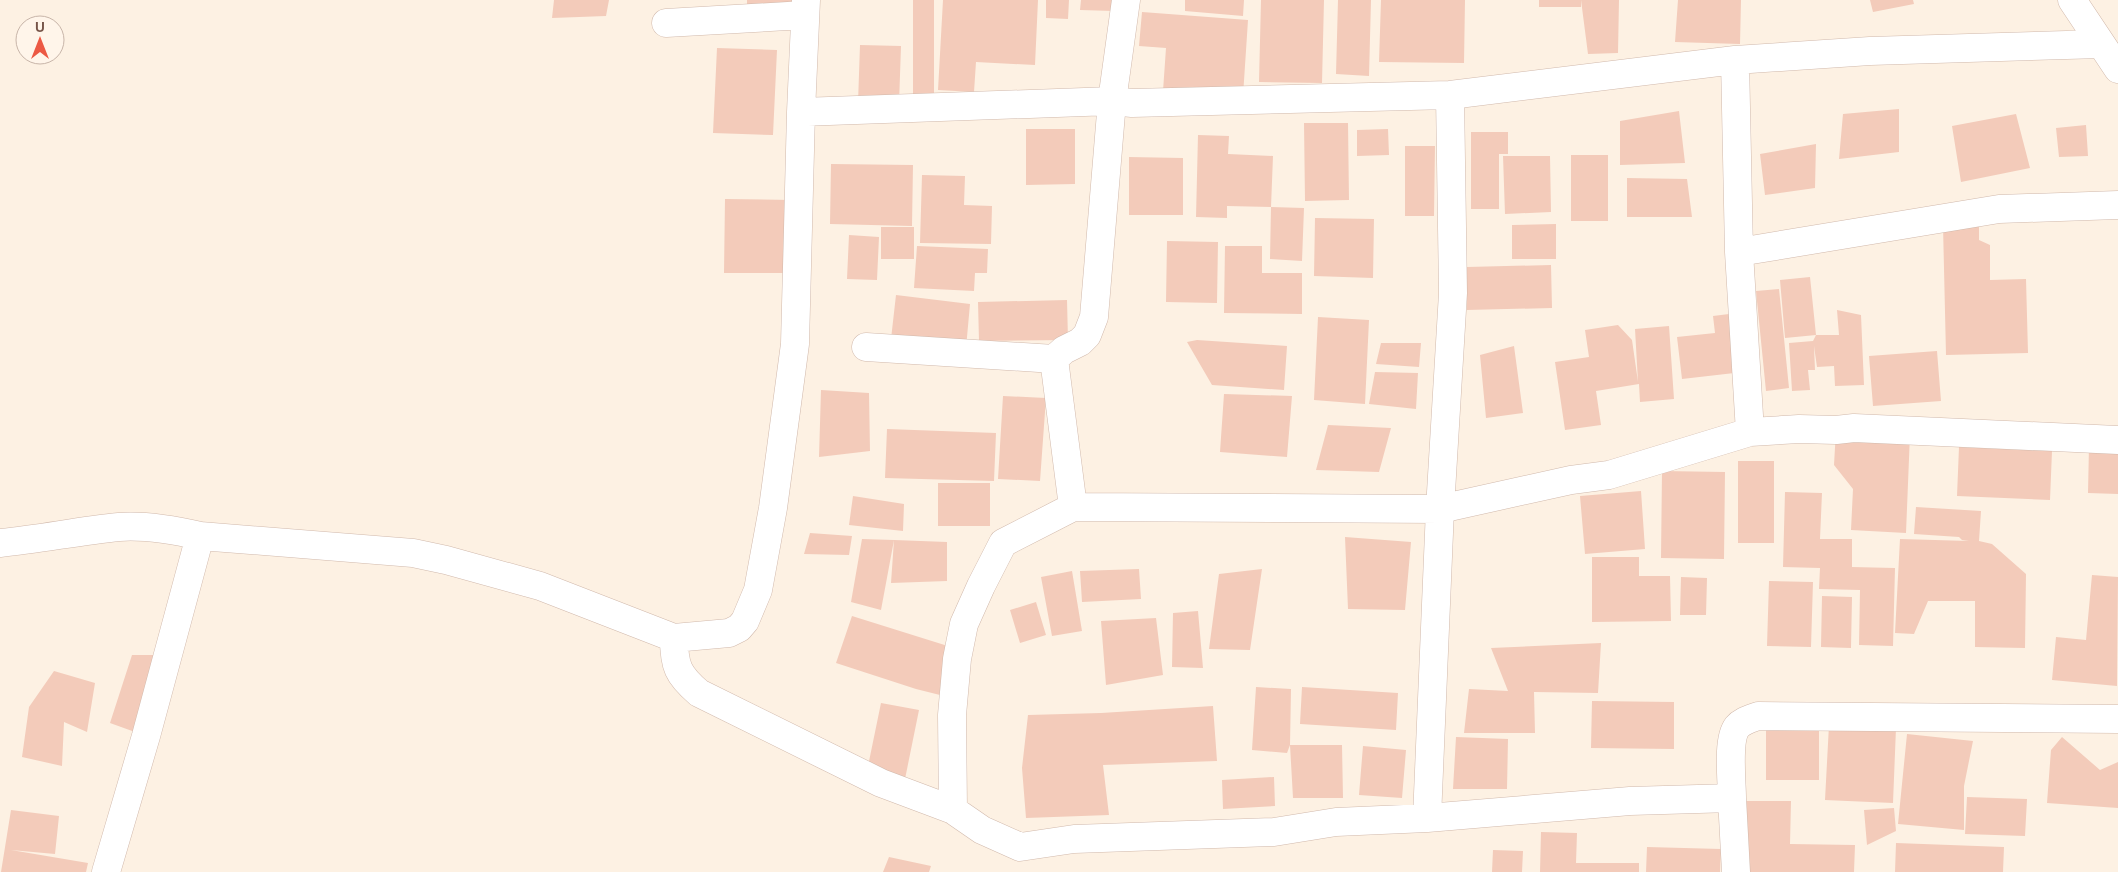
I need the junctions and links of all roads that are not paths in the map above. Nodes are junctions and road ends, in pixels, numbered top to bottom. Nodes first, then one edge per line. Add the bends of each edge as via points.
1 (1126, 0) edge
2 (2072, 0) edge
3 (805, 8) edge
4 (666, 23) dead end
5 (2102, 44) junction
6 (1735, 60) junction
7 (2118, 69) edge
8 (1450, 96) junction
9 (1112, 101) junction
10 (801, 112) junction
11 (2118, 205) edge
12 (1739, 252) junction
13 (866, 348) dead end
14 (1054, 359) junction
15 (1750, 432) junction
16 (2118, 440) edge
17 (1073, 507) junction
18 (1440, 509) junction
19 (200, 536) junction
20 (0, 543) edge
21 (674, 638) junction
22 (2118, 719) edge
23 (1732, 798) junction
24 (953, 810) junction
25 (1427, 818) junction
26 (106, 872) edge
27 (1736, 872) edge

1 - 9 street
2 - 5 street
3 - 4 street
3 - 10 street
5 - 6 street
5 - 7 street
6 - 8 street
6 - 12 street
8 - 9 street
8 - 18 street via 1454,293
9 - 10 street
9 - 14 street via 1094,317 1087,335
10 - 21 street via 795,344 773,508 758,590 751,610 739,628 712,636
11 - 12 street via 1999,209
12 - 15 street
13 - 14 street
14 - 17 street
15 - 16 street via 1854,428
15 - 18 street via 1609,475 1571,480
17 - 18 street
17 - 24 street via 1004,543 964,624 956,658 952,715
18 - 25 street
19 - 20 street via 166,529 121,527
19 - 21 street via 413,553 446,560 540,586
19 - 26 street
21 - 24 street via 678,671 699,694 881,783
22 - 23 street via 1758,716 1742,722 1736,729 1732,745
23 - 25 street via 1630,801
23 - 27 street
24 - 25 street via 982,830 1020,847 1074,839 1274,832 1336,822

